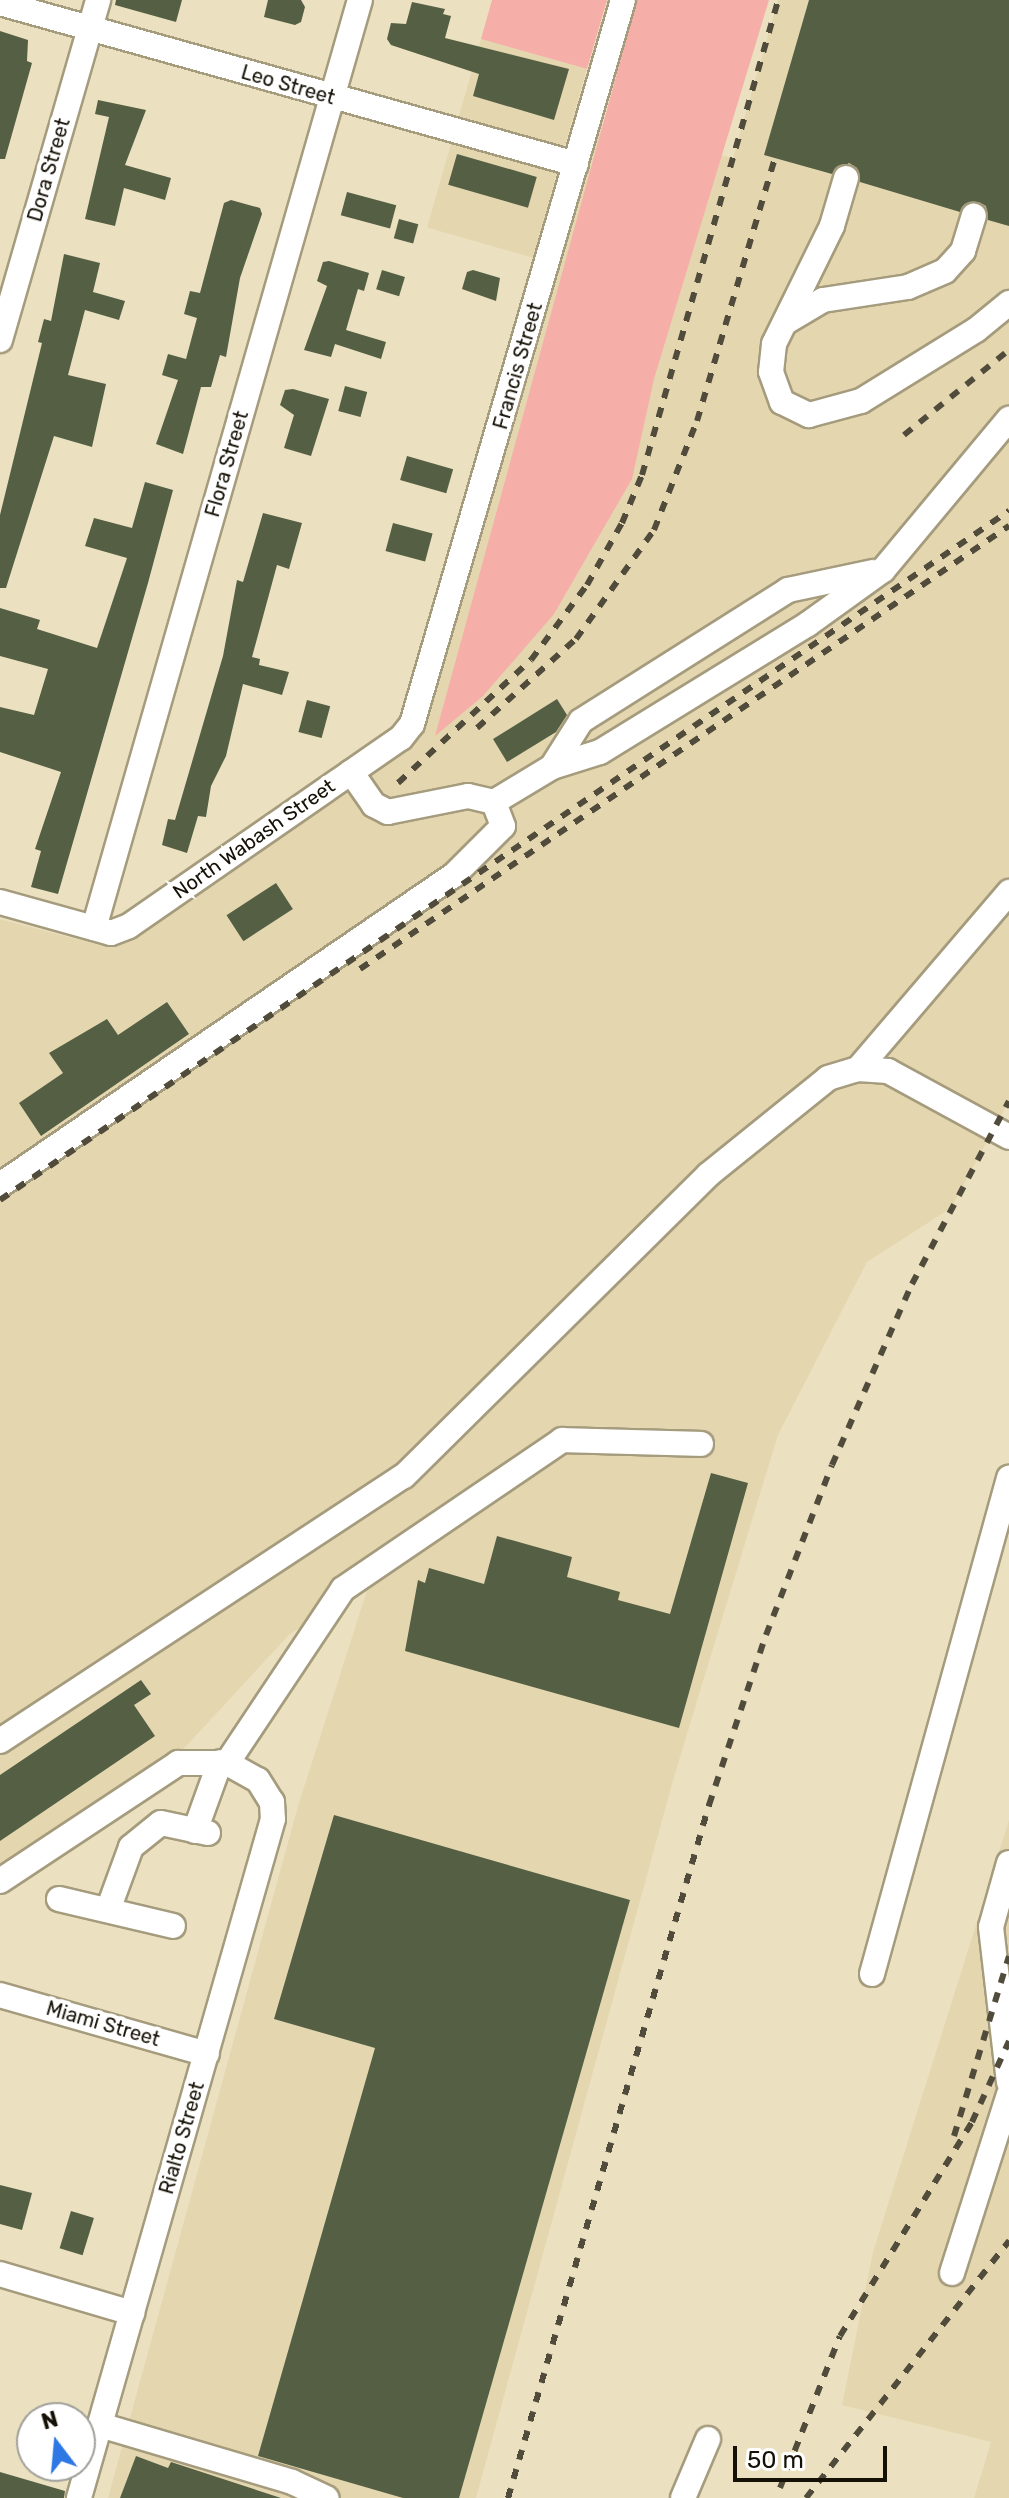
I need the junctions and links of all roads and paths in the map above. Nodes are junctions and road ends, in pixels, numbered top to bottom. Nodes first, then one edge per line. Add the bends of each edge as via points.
1 (98, 0) edge
2 (360, 0) edge
3 (623, 0) edge
4 (0, 3) edge
5 (89, 29) junction
6 (332, 98) junction
7 (576, 164) junction
8 (846, 178) dead end
9 (974, 216) dead end
10 (1009, 303) edge
11 (785, 323) junction
12 (0, 340) edge
13 (1009, 419) edge
14 (883, 570) junction
15 (408, 730) joint
16 (552, 767) junction
17 (351, 772) junction
18 (494, 802) junction
19 (1009, 892) edge
20 (0, 902) edge
21 (94, 928) junction
22 (858, 1069) junction
23 (1009, 1137) edge
24 (0, 1185) edge
25 (701, 1444) dead end
26 (1009, 1478) edge
27 (0, 1741) edge
28 (224, 1762) junction
29 (1009, 1863) edge
30 (0, 1881) edge
31 (59, 1899) dead end
32 (108, 1910) junction
33 (173, 1926) dead end
34 (872, 1974) dead end
35 (0, 1995) edge
36 (207, 2054) junction
37 (1009, 2082) edge
38 (1009, 2094) edge
39 (952, 2273) dead end
40 (0, 2274) edge
41 (132, 2313) junction
42 (100, 2425) junction
43 (708, 2439) dead end
44 (79, 2498) edge
45 (326, 2498) edge
46 (683, 2498) edge

1 - 5 street, Dora Street
2 - 6 street, Flora Street
3 - 7 street, Francis Street
4 - 5 street, Leo Street
5 - 6 street, Leo Street
5 - 12 street, Dora Street
6 - 7 street, Leo Street
6 - 21 street, Flora Street
7 - 15 street, Francis Street via 422,704
8 - 11 street via 832,226
9 - 11 street via 963,251 945,271 908,287 823,300
10 - 11 street via 892,386 825,414 793,411 773,388 772,356
13 - 14 street
14 - 16 street via 808,624 600,752
14 - 16 street via 788,590 581,721
15 - 17 street, North Wabash Street
16 - 18 street
17 - 18 street via 374,805 388,812 468,796
17 - 21 street, North Wabash Street via 129,926 111,933
18 - 24 street via 503,826 454,875
19 - 22 street
20 - 21 street
22 - 23 street via 888,1071
22 - 27 street via 828,1078 708,1175 404,1476
25 - 28 street via 562,1440 343,1589
26 - 34 street
28 - 30 street via 195,1760 165,1769
28 - 32 street via 202,1832 161,1823 131,1847
28 - 36 street, Rialto Street via 258,1780 268,1793 273,1819
29 - 37 street via 991,1927
31 - 32 street
32 - 33 street
35 - 36 street, Miami Street
36 - 41 street, Rialto Street
38 - 39 street
40 - 41 street
41 - 42 street, Rialto Street
42 - 44 street, Rialto Street
42 - 45 street via 292,2482
43 - 46 street

